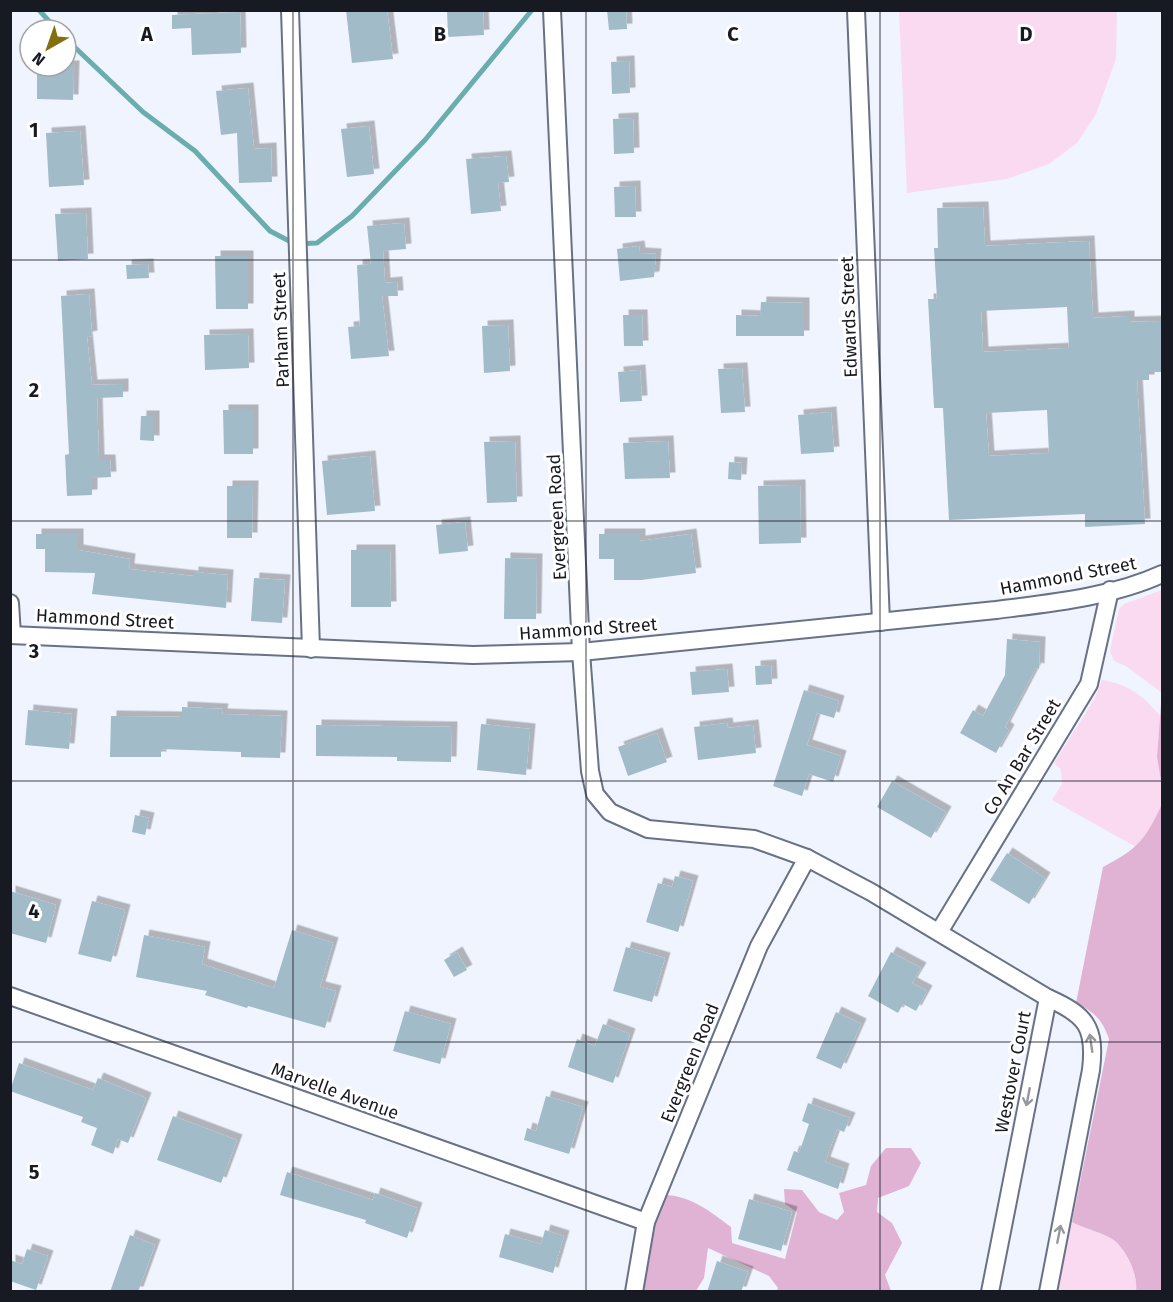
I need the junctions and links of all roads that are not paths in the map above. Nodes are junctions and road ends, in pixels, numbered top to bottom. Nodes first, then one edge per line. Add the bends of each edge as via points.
1 (290, 10) edge
2 (552, 10) edge
3 (856, 10) edge
4 (1162, 574) edge
5 (1110, 590) junction
6 (10, 603) edge
7 (882, 622) junction
8 (11, 635) edge
9 (311, 649) junction
10 (581, 652) junction
11 (807, 858) junction
12 (939, 932) junction
13 (10, 996) edge
14 (1048, 998) junction
15 (646, 1222) junction
16 (634, 1292) edge
17 (990, 1292) edge
18 (1048, 1292) edge

1 - 9 street, Parham Street
2 - 10 street, Evergreen Road
3 - 7 street, Edwards Street
4 - 5 street, Hammond Street
5 - 7 street, Hammond Street via 1058,602
5 - 12 street, Co An Bar Street via 1089,684
6 - 8 street
7 - 10 street, Hammond Street
8 - 9 street, Hammond Street
9 - 10 street, Hammond Street via 473,655
10 - 11 street, Evergreen Road via 590,771 595,794 610,812 648,829 754,839
11 - 12 street, Evergreen Road
11 - 15 street, Evergreen Road via 759,946
12 - 14 street, Evergreen Road
13 - 15 street, Marvelle Avenue
14 -> 17 street, Westover Court
18 -> 14 street, Westover Court via 1093,1055 1086,1022 1073,1010
15 - 16 street, Evergreen Road

